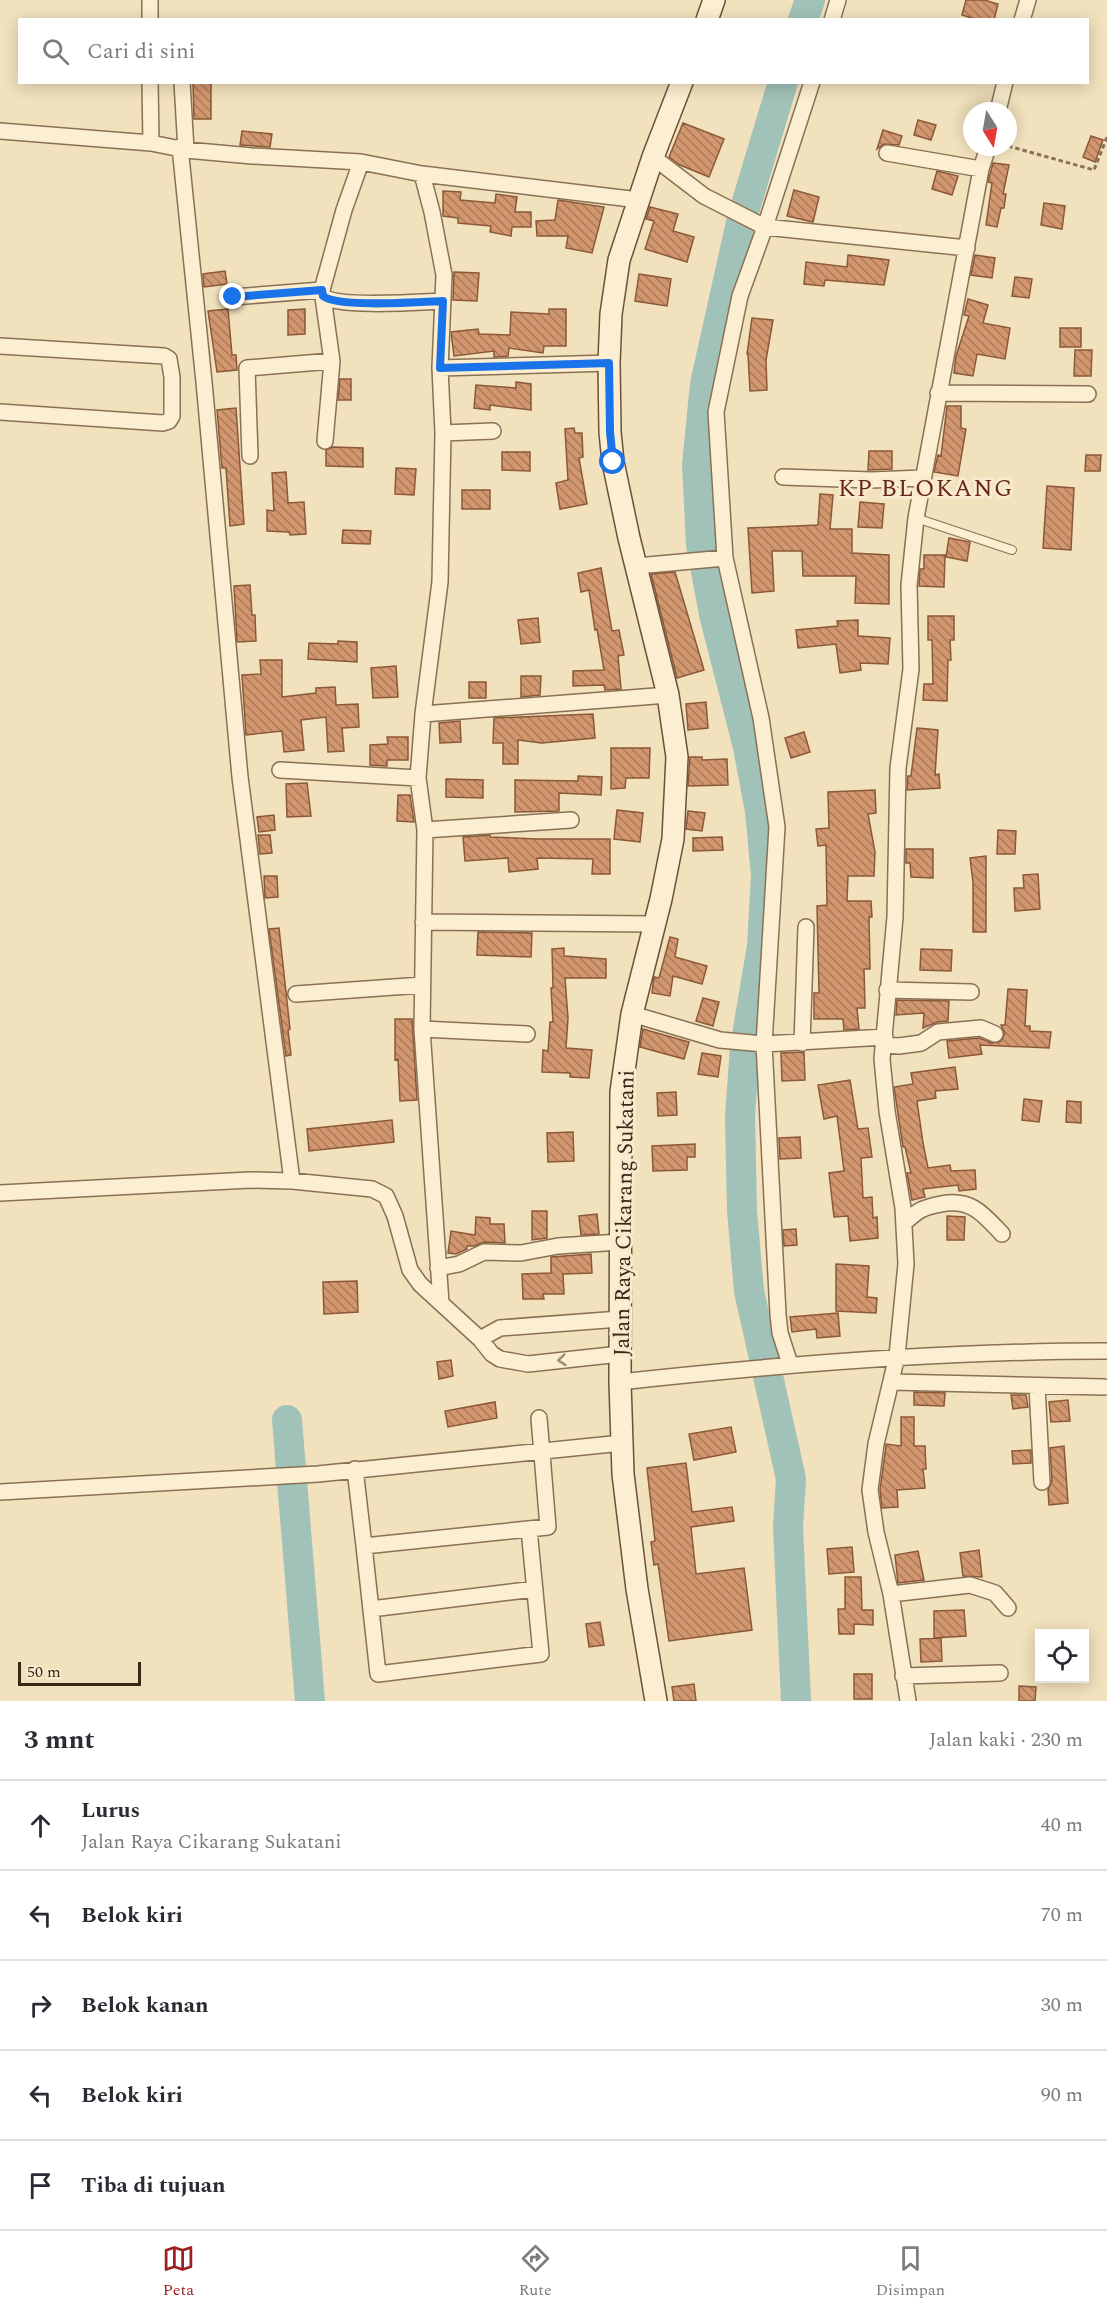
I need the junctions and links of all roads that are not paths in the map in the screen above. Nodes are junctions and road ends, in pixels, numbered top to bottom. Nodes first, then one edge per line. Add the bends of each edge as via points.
1 (150, 0) edge
2 (714, 0) edge
3 (838, 0) edge
4 (1028, 0) edge
5 (150, 18) edge
6 (708, 18) edge
7 (833, 18) edge
8 (1023, 18) edge
9 (150, 84) edge
10 (182, 84) edge
11 (681, 84) edge
12 (811, 84) edge
13 (1005, 84) edge
14 (1000, 102) edge
15 (0, 130) edge
16 (151, 143) junction
17 (183, 148) junction
18 (887, 153) dead end
19 (985, 156) edge
20 (653, 158) junction
21 (361, 162) junction
22 (981, 169) junction
23 (422, 174) junction
24 (639, 200) junction
25 (759, 224) junction
26 (967, 248) junction
27 (322, 293) junction
28 (233, 297) dead end
29 (443, 301) junction
30 (0, 346) edge
31 (332, 361) junction
32 (609, 363) junction
33 (440, 368) junction
34 (938, 393) junction
35 (1088, 394) dead end
36 (0, 412) edge
37 (493, 431) dead end
38 (443, 433) junction
39 (325, 441) dead end
40 (250, 456) dead end
41 (783, 477) dead end
42 (923, 478) junction
43 (916, 518) junction
44 (1012, 550) dead end
45 (721, 558) junction
46 (637, 566) junction
47 (668, 695) junction
48 (423, 714) junction
49 (280, 770) dead end
50 (418, 778) junction
51 (572, 820) dead end
52 (425, 830) junction
53 (423, 922) junction
54 (654, 924) junction
55 (806, 927) dead end
56 (422, 985) junction
57 (887, 990) junction
58 (971, 992) dead end
59 (296, 994) dead end
60 (632, 1014) junction
61 (422, 1029) junction
62 (527, 1034) dead end
63 (995, 1034) dead end
64 (884, 1041) junction
65 (802, 1043) junction
66 (761, 1044) junction
67 (289, 1181) junction
68 (0, 1193) edge
69 (904, 1223) junction
70 (1002, 1234) dead end
71 (620, 1242) junction
72 (438, 1268) junction
73 (441, 1303) junction
74 (620, 1320) junction
75 (480, 1339) junction
76 (1107, 1351) edge
77 (620, 1354) junction
78 (897, 1356) junction
79 (787, 1364) junction
80 (621, 1382) junction
81 (892, 1382) junction
82 (1037, 1386) junction
83 (1104, 1387) dead end
84 (539, 1418) dead end
85 (622, 1443) junction
86 (542, 1450) junction
87 (355, 1469) junction
88 (1042, 1482) dead end
89 (0, 1492) edge
90 (529, 1529) junction
91 (364, 1546) junction
92 (535, 1589) junction
93 (891, 1594) junction
94 (1008, 1608) dead end
95 (371, 1609) junction
96 (1000, 1673) dead end
97 (903, 1676) junction
98 (656, 1701) edge
99 (908, 1701) edge

1 - 5 street
2 - 6 main road
3 - 7 street
4 - 8 street
9 - 16 street
10 - 17 street
11 - 20 main road, Jalan Raya Cikarang Sukatani
12 - 25 street
13 - 14 street
15 - 16 street
16 - 17 street
17 - 21 street
17 - 67 street via 240,777
18 - 22 street
19 - 22 street
20 - 24 main road, Jalan Raya Cikarang Sukatani
20 - 25 street via 704,196
21 - 23 street
21 - 27 street
22 - 26 street
23 - 24 street
23 - 29 street via 442,265
24 - 32 main road, Jalan Raya Cikarang Sukatani via 619,260
25 - 26 street
25 - 45 street via 716,412
26 - 34 street
27 - 28 street
27 - 29 street via 327,300 344,302
27 - 31 street
29 - 33 street
30 - 36 street via 164,356 169,359 172,377 172,416 163,423
31 - 39 street
31 - 40 street via 247,368
32 - 33 street
32 - 46 main road, Jalan Raya Cikarang Sukatani via 613,462
33 - 38 street
34 - 35 street
34 - 42 street
37 - 38 street
38 - 48 street via 440,582
41 - 42 street
42 - 43 street
43 - 44 lane
43 - 57 street via 909,585 911,669 898,768 895,917
45 - 46 street
45 - 66 street via 761,718 777,827
46 - 47 main road, Jalan Raya Cikarang Sukatani
47 - 48 street
47 - 54 main road, Jalan Raya Cikarang Sukatani via 677,757 673,839
48 - 50 street
49 - 50 street
50 - 52 street
51 - 52 street
52 - 53 street
53 - 54 street
53 - 56 street
54 - 60 main road, Jalan Raya Cikarang Sukatani
55 - 65 street
56 - 59 street
56 - 61 street
57 - 58 street
57 - 64 street
60 - 66 street via 720,1040
60 - 71 main road, Jalan Raya Cikarang Sukatani via 621,1092
61 - 62 street
61 - 72 street
63 - 64 street via 981,1028 938,1032 921,1042 899,1046
64 - 65 street
64 - 69 street via 887,1111
65 - 66 street
66 - 79 street via 778,1314
67 - 68 street
67 - 73 street via 372,1189 386,1196 410,1270
69 - 70 street via 921,1208 953,1201 977,1209
69 - 78 street via 906,1264
71 - 72 street via 521,1253 484,1252 459,1264
71 - 74 main road, Jalan Raya Cikarang Sukatani
72 - 73 street
73 - 75 street
74 - 75 street via 500,1328
74 - 77 main road, Jalan Raya Cikarang Sukatani
77 -> 75 street via 528,1364 500,1359
76 - 78 street
77 - 80 main road, Jalan Raya Cikarang Sukatani
78 - 79 street
78 - 81 street
79 - 80 street
80 - 85 main road, Jalan Raya Cikarang Sukatani
81 - 82 street
81 - 93 street via 876,1444 870,1490
82 - 83 street
82 - 88 street
84 - 86 street
85 - 86 street
85 - 98 main road, Jalan Raya Cikarang Sukatani via 637,1589
86 - 87 street
86 - 90 street via 548,1527
87 - 89 street
87 - 91 street
90 - 91 street
90 - 92 street
91 - 95 street
92 - 95 street
92 - 95 street via 541,1654 378,1674
93 - 94 street via 970,1585 996,1593
93 - 97 street
96 - 97 street
97 - 99 street

